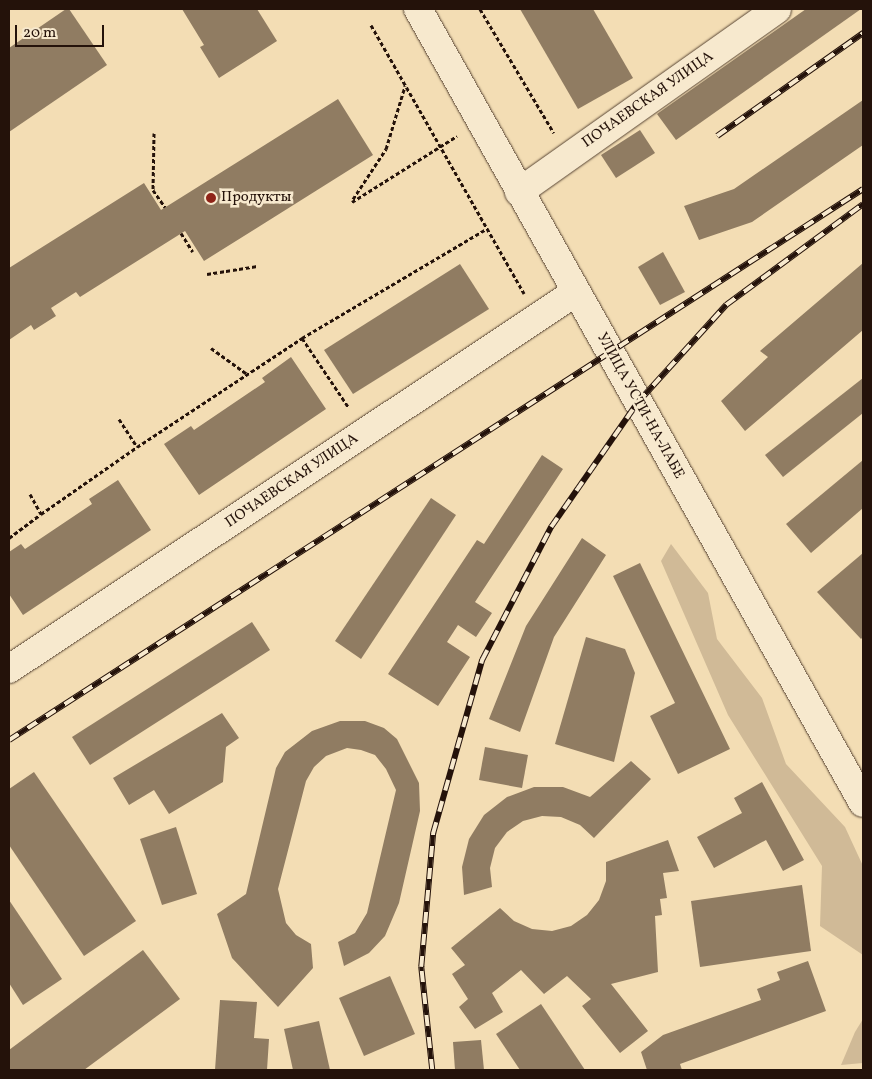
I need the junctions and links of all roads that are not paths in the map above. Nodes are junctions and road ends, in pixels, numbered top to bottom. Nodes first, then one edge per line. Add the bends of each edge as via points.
1 (418, 9) edge
2 (777, 9) edge
3 (519, 192) junction
4 (576, 292) junction
5 (9, 669) edge
6 (863, 803) edge

1 - 3 street, УЛИЦА УСТИ-НА-ЛАБЕ
2 - 3 street, ПОЧАЕВСКАЯ УЛИЦА
3 - 4 street, УЛИЦА УСТИ-НА-ЛАБЕ
4 - 5 street, ПОЧАЕВСКАЯ УЛИЦА
4 - 6 street, УЛИЦА УСТИ-НА-ЛАБЕ

